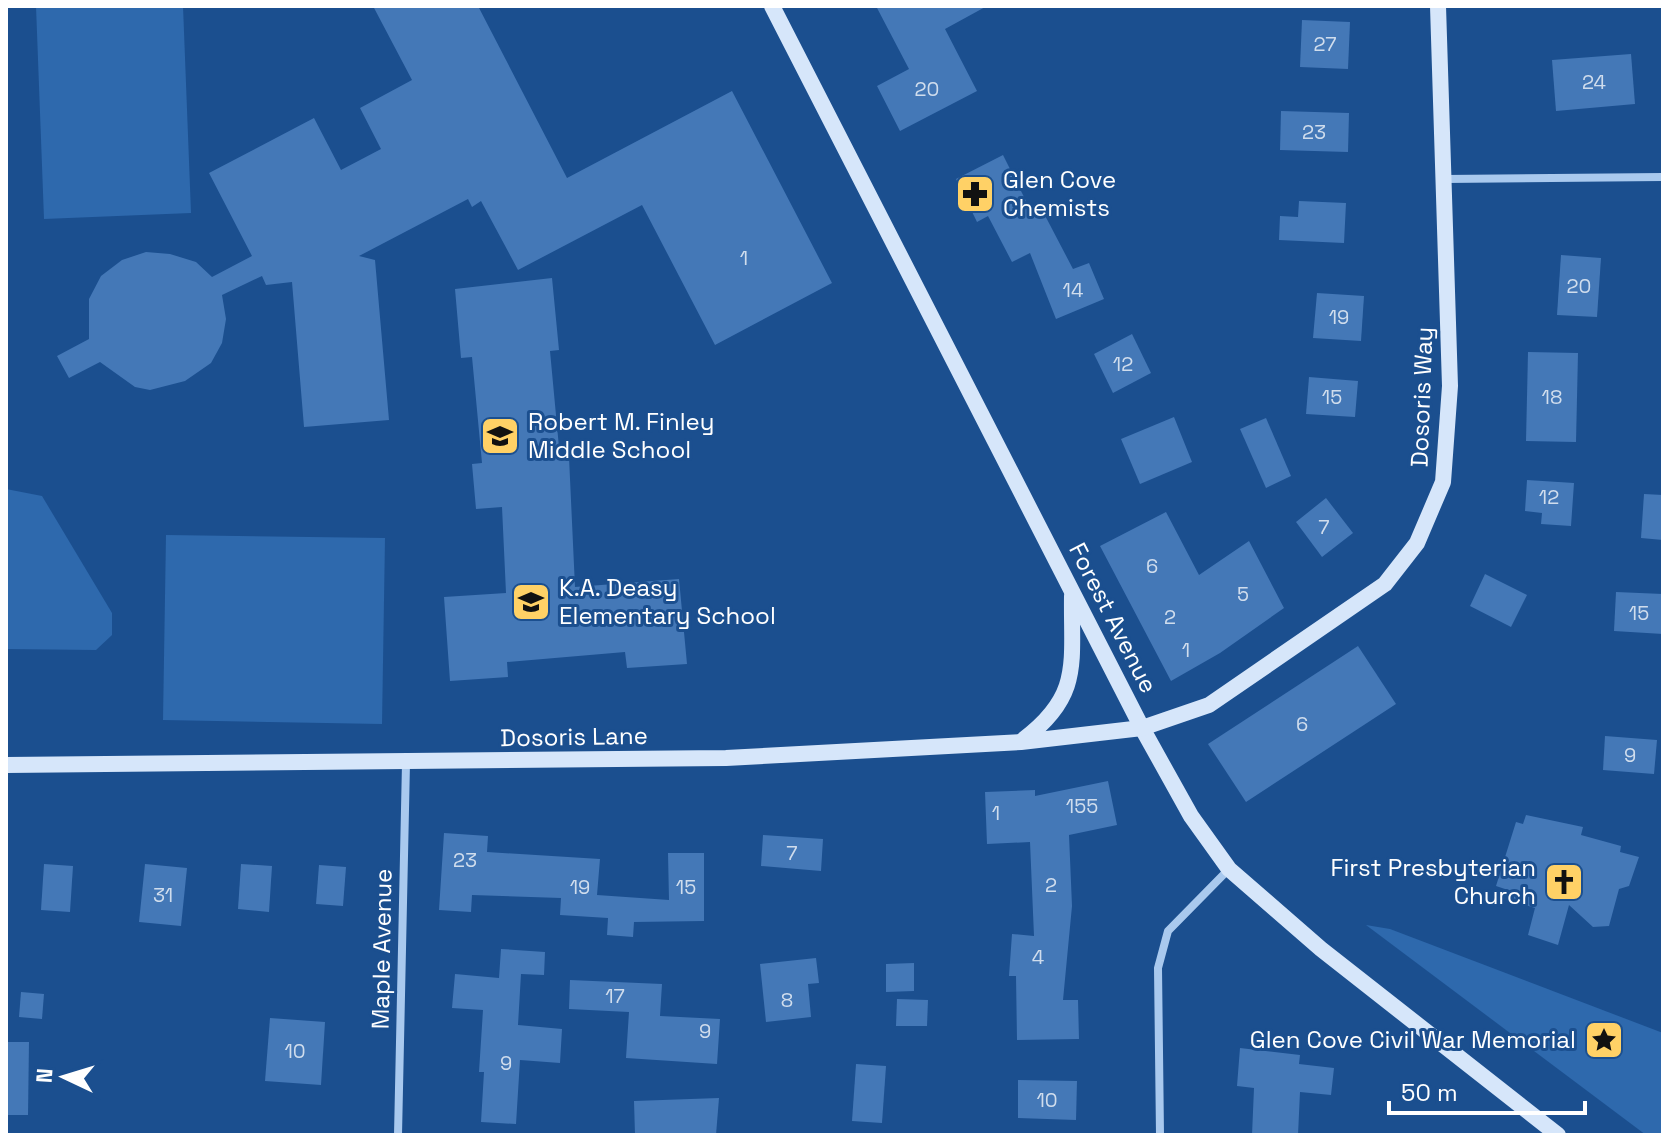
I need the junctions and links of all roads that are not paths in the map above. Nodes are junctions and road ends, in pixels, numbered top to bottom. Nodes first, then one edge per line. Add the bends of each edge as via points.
1 (772, 6) edge
2 (1438, 6) edge
3 (1663, 177) edge
4 (1444, 179) junction
5 (1072, 591) junction
6 (1142, 728) junction
7 (1021, 742) junction
8 (406, 763) junction
9 (6, 765) edge
10 (1229, 869) junction
11 (398, 1135) edge
12 (1160, 1135) edge
13 (1558, 1135) edge

1 - 5 street, Forest Avenue
2 - 4 street, Dosoris Way
3 - 4 street
4 - 6 street, Dosoris Way via 1449,439 1443,482 1417,543 1385,584 1325,628 1209,705
5 - 6 street, Forest Avenue
5 - 7 street via 1071,676 1062,703
6 - 7 street, Dosoris Lane
6 - 10 street, Forest Avenue via 1191,816
7 - 8 street, Dosoris Lane via 726,758
8 - 9 street, Dosoris Lane
8 - 11 street, Maple Avenue
10 - 12 street via 1168,931 1158,968
10 - 13 street, Forest Avenue via 1321,949

